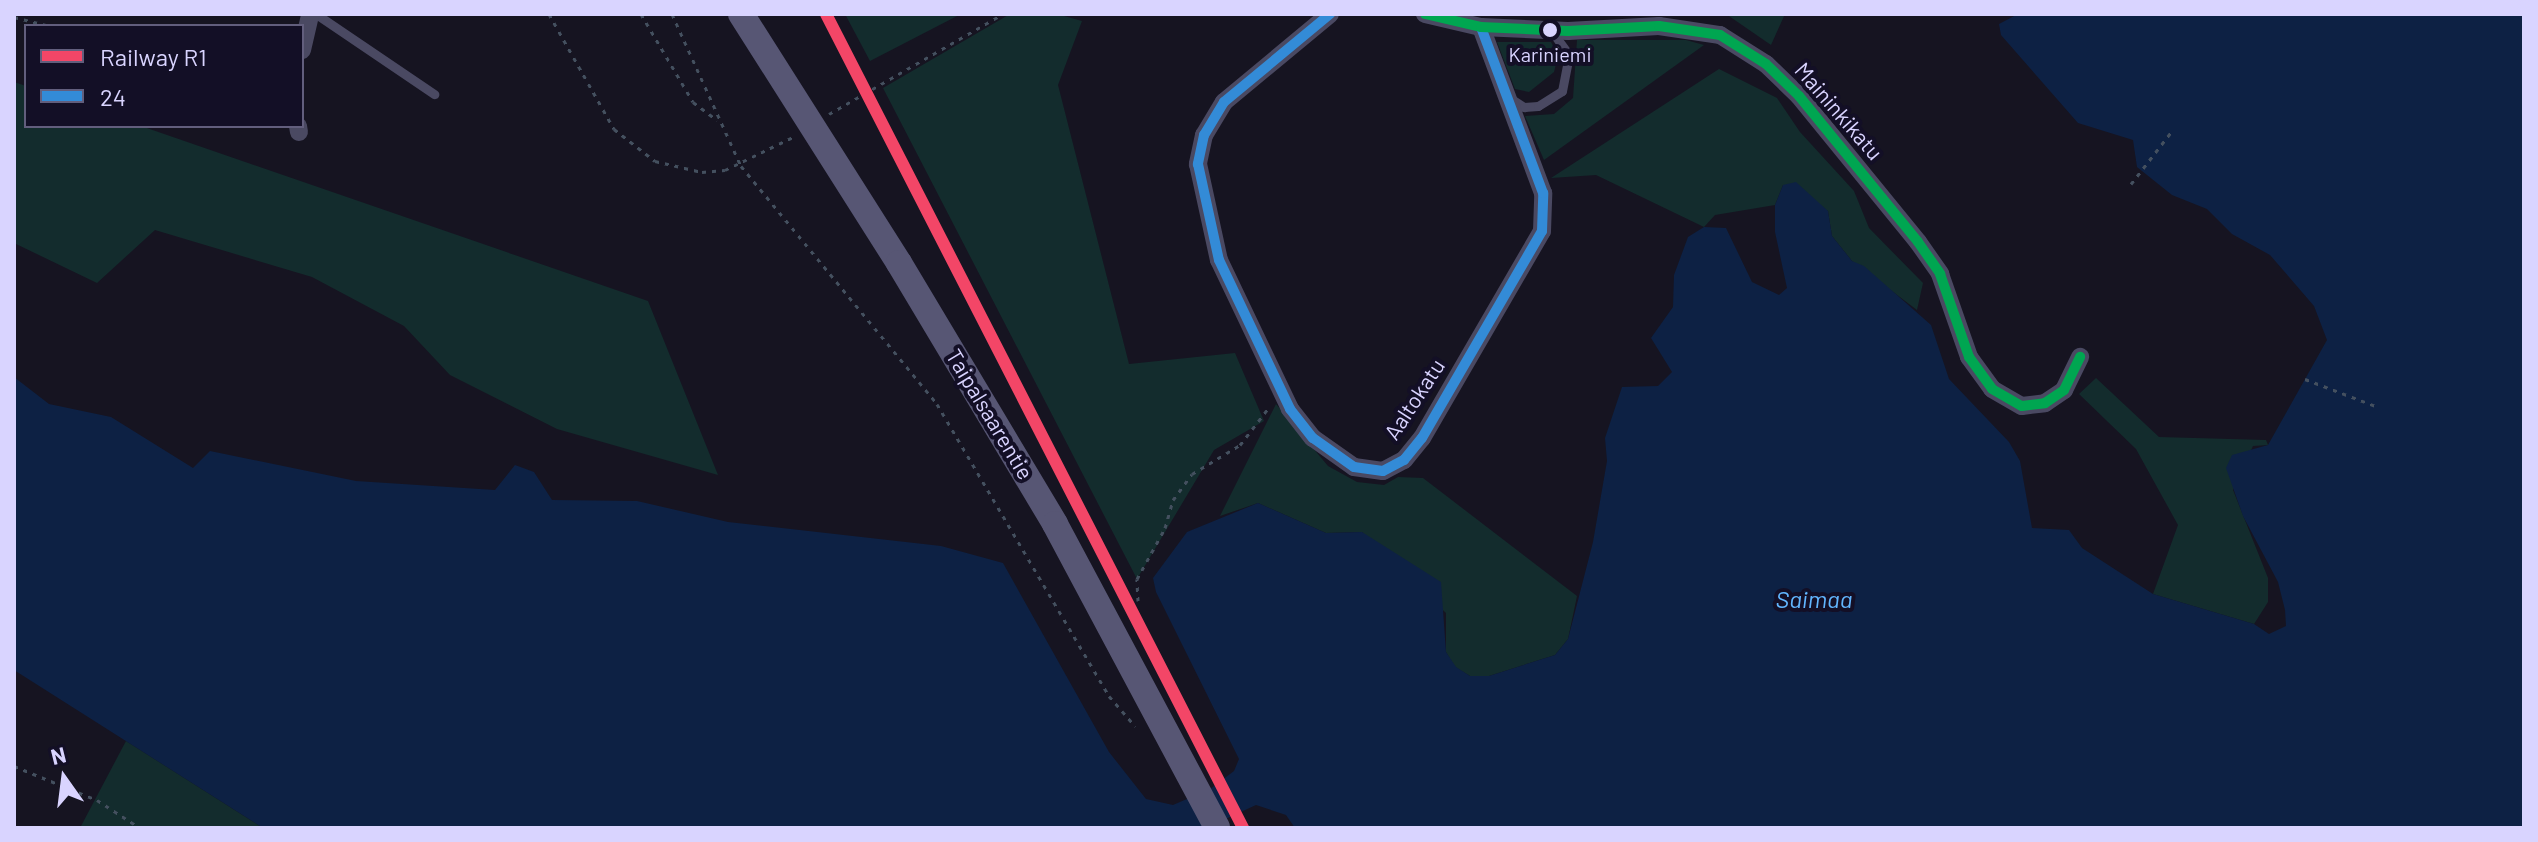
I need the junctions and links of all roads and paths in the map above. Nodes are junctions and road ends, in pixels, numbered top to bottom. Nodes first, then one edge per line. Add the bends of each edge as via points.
1 (310, 14) edge
2 (316, 14) edge
3 (549, 14) edge
4 (641, 14) edge
5 (672, 14) edge
6 (741, 14) edge
7 (1003, 14) edge
8 (1330, 14) edge
9 (1425, 14) edge
10 (14, 17) edge
11 (43, 24) edge
12 (1481, 27) junction
13 (1550, 31) junction
14 (304, 41) edge
15 (1500, 87) junction
16 (434, 94) dead end
17 (826, 116) dead end
18 (718, 120) junction
19 (2172, 131) dead end
20 (798, 134) dead end
21 (741, 166) junction
22 (2131, 184) dead end
23 (2080, 357) dead end
24 (2305, 379) dead end
25 (1279, 385) junction
26 (2378, 407) dead end
27 (1138, 601) dead end
28 (1143, 735) dead end
29 (14, 766) edge
30 (140, 828) edge
31 (1217, 828) edge

1 - 14 street
2 - 16 lane
3 - 21 path via 614,129 634,148 674,168 702,172
4 - 18 path via 693,102
5 - 18 path
6 - 31 main road, Taipalsaarentie via 982,400 1121,642
7 - 17 path
8 - 25 street, Aaltokatu via 1224,102 1204,135 1198,164 1219,260
9 - 12 street, Maininkikatu
10 - 11 path
12 - 13 street, Maininkikatu
12 - 15 street, Aaltokatu
13 - 15 lane via 1564,42 1569,55 1562,91 1538,106 1524,107
13 - 23 street, Maininkikatu via 1692,28 1745,49 1799,96 1918,242 1940,274 1969,357 1992,389 2022,406 2045,403 2064,390
15 - 25 street, Aaltokatu via 1543,193 1542,231 1422,438 1404,460 1383,471 1354,467 1313,438
18 - 21 path
19 - 22 path
20 - 21 path
21 - 28 path via 937,404 1109,696
24 - 26 path
25 - 27 path via 1266,415 1240,445 1192,474 1173,500 1165,528 1137,579
29 - 30 path via 97,800

